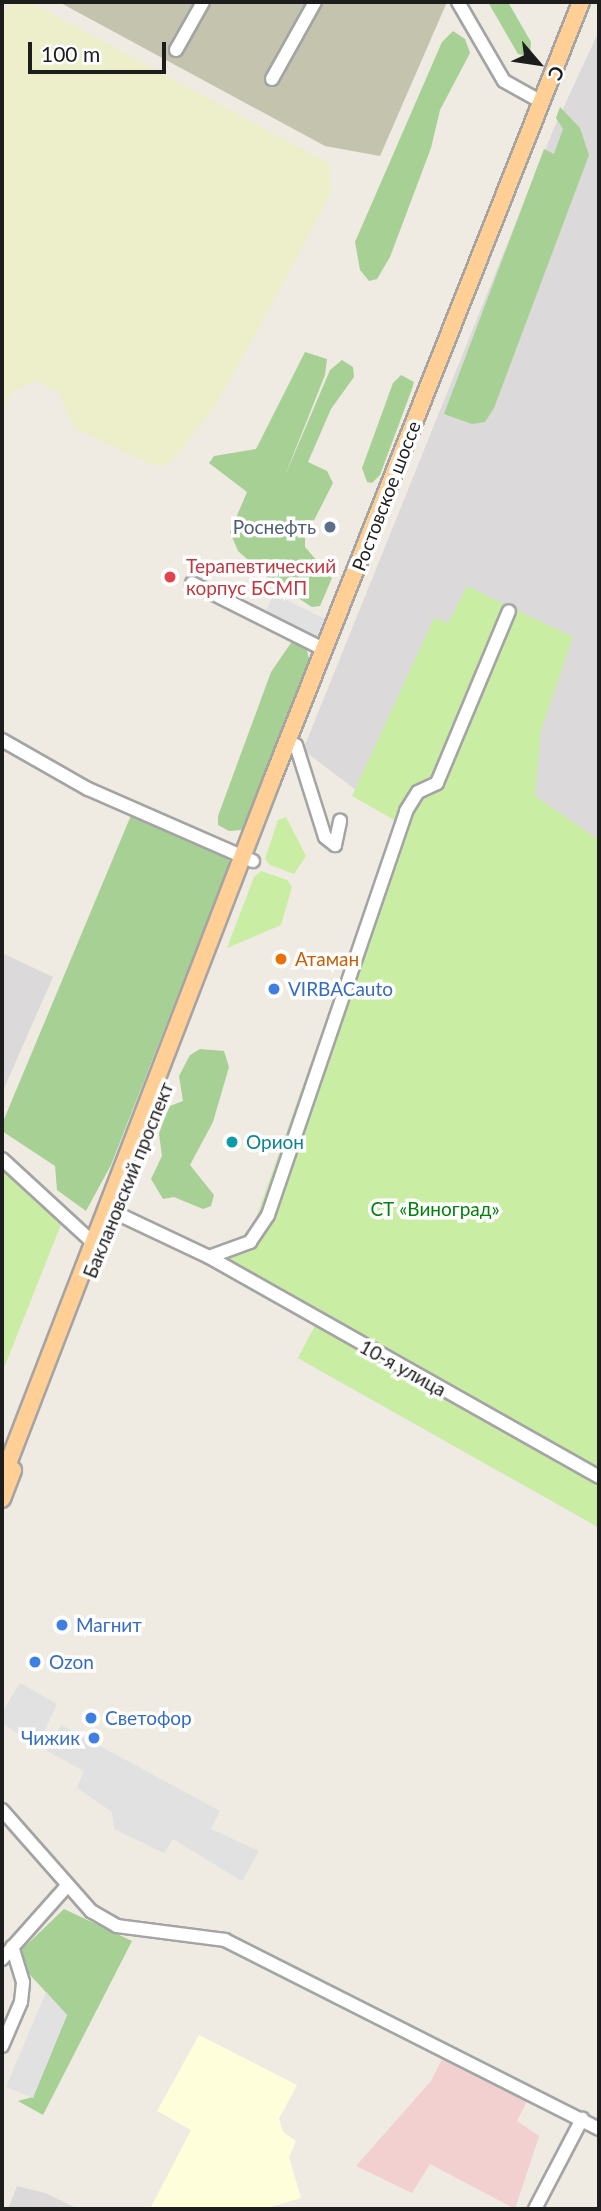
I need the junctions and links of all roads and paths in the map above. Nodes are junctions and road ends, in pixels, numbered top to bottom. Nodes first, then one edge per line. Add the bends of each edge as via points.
1 (203, 2) edge
2 (314, 2) edge
3 (458, 2) edge
4 (581, 2) edge
5 (176, 50) dead end
6 (272, 79) dead end
7 (548, 83) junction
8 (540, 101) junction
9 (484, 254) junction
10 (192, 583) dead end
11 (509, 611) dead end
12 (325, 650) junction
13 (2, 740) edge
14 (296, 745) junction
15 (340, 821) dead end
16 (249, 859) junction
17 (2, 1159) edge
18 (116, 1213) junction
19 (99, 1247) junction
20 (209, 1257) junction
21 (599, 1476) edge
22 (2, 1479) edge
23 (2, 1499) edge
24 (2, 1810) edge
25 (68, 1885) junction
26 (12, 1947) junction
27 (2, 1959) edge
28 (2, 2046) edge
29 (582, 2119) junction
30 (599, 2129) edge
31 (535, 2209) edge

1 - 5 street
2 - 6 street
3 - 8 street via 503,81
4 - 7 main road
7 - 8 main road
7 - 9 main road
8 - 9 main road
9 - 12 main road, Ростовское шоссе
9 - 14 main road, Ростовское шоссе
10 - 12 street
11 - 20 street via 437,783 418,792 406,811 268,1215 250,1242
12 - 16 main road, Ростовское шоссе
13 - 16 street via 88,789
14 - 15 street via 325,837 335,845
14 - 16 main road, Ростовское шоссе
16 - 18 main road, Баклановский проспект
16 - 19 main road, Баклановский проспект
17 - 19 street
18 - 19 main road, Баклановский проспект
18 - 20 street, 10-я улица
19 - 22 main road, Баклановский проспект
19 - 23 main road, Баклановский проспект
20 - 21 street, 10-я улица
24 - 25 street
25 - 26 street
25 - 29 street via 91,1911 117,1926 225,1940
26 - 27 street
26 - 28 street via 23,1982 21,2002
29 - 30 street
29 - 31 street

